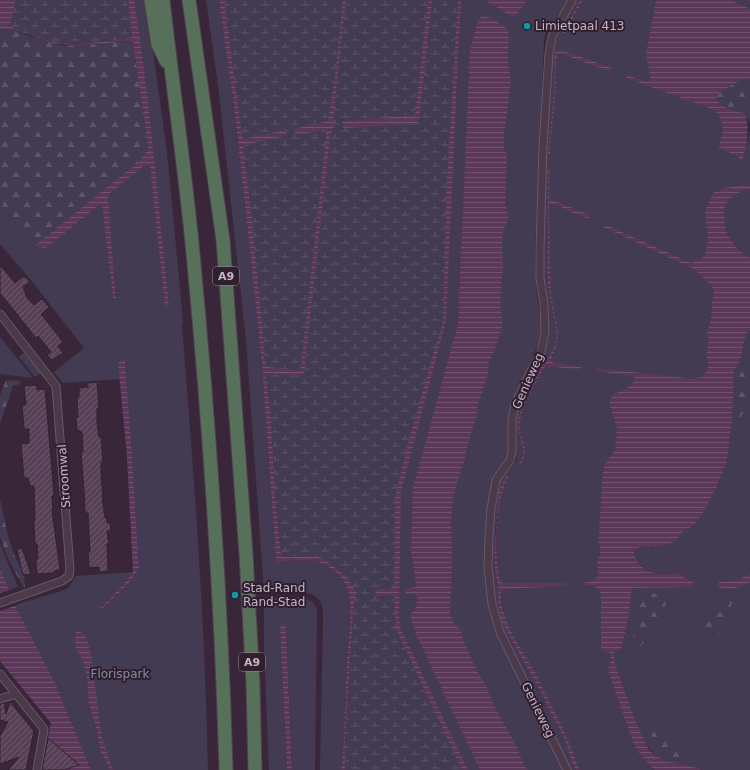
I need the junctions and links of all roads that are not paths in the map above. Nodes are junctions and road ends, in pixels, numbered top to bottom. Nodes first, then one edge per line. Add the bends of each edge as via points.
1 (151, 0) edge
2 (163, 0) edge
3 (189, 0) edge
4 (572, 0) edge
5 (172, 76) junction
6 (1, 318) edge
7 (0, 603) edge
8 (0, 674) edge
9 (16, 694) junction
10 (0, 699) edge
11 (37, 770) edge
12 (226, 770) edge
13 (255, 770) edge
14 (566, 770) edge

1 - 5 highway, A9 via 158,44
2 - 5 highway, A9
3 - 13 highway, A9 via 223,240 246,554
4 - 14 street, Genieweg via 552,37 549,53 540,249 545,331 541,352 515,404 512,452 510,460 496,480 492,500 488,554 492,604 500,632
5 - 12 highway, A9 via 192,241 207,411
6 - 7 street, Stroomwal via 56,386 70,569 69,576 62,581
8 - 9 street
9 - 10 street
9 - 11 street via 44,729

